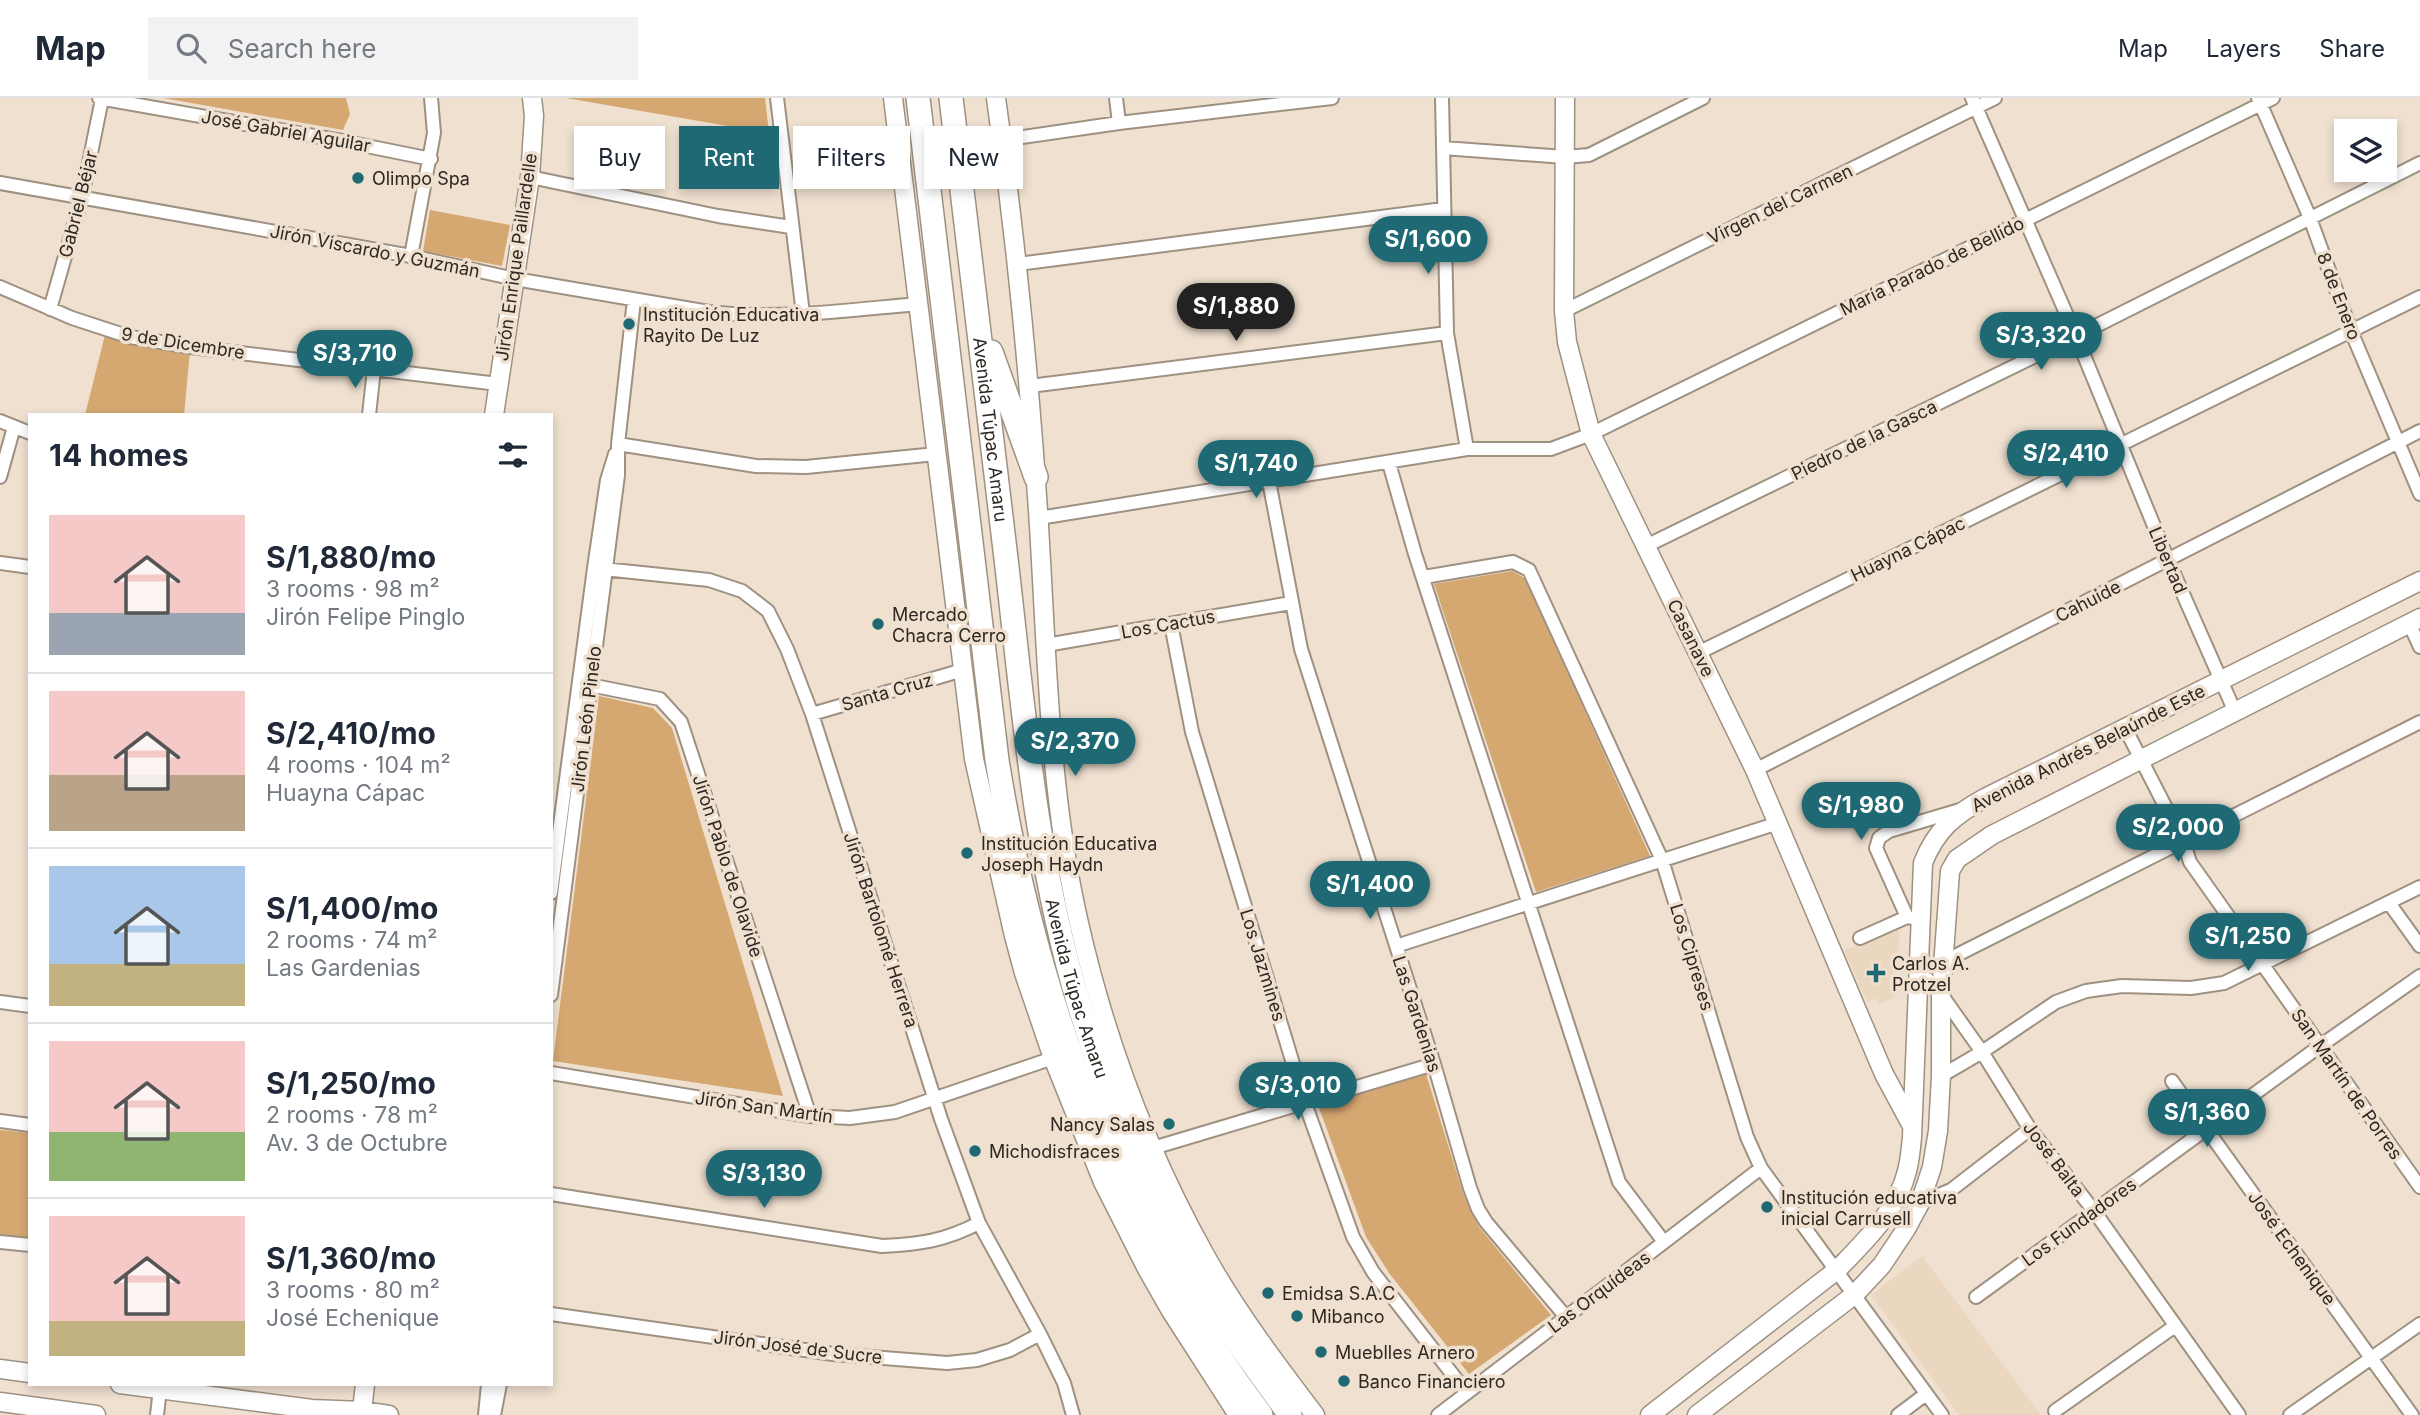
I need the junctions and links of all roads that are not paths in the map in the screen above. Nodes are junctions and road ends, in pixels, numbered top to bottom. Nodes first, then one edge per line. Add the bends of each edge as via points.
1 (101, 98) edge
2 (431, 98) edge
3 (532, 98) edge
4 (777, 98) edge
5 (893, 98) edge
6 (918, 98) edge
7 (951, 98) edge
8 (996, 98) edge
9 (1116, 98) edge
10 (1332, 98) edge
11 (1442, 98) edge
12 (1565, 98) edge
13 (1703, 98) edge
14 (1995, 98) edge
15 (2264, 100) edge
16 (1240, 103) edge
17 (1974, 103) edge
18 (1119, 123) junction
19 (1000, 126) edge
20 (1023, 137) edge
21 (1443, 148) junction
22 (1565, 157) junction
23 (430, 159) junction
24 (2420, 163) edge
25 (530, 177) junction
26 (0, 183) edge
27 (1008, 189) edge
28 (82, 197) junction
29 (1443, 209) junction
30 (2309, 218) junction
31 (2025, 220) junction
32 (791, 227) junction
33 (411, 256) junction
34 (1018, 264) junction
35 (515, 279) junction
36 (0, 287) edge
37 (2420, 297) edge
38 (634, 300) junction
39 (918, 304) junction
40 (50, 309) junction
41 (1564, 311) junction
42 (803, 314) junction
43 (977, 314) junction
44 (2351, 331) junction
45 (1447, 333) junction
46 (2076, 336) junction
47 (374, 369) junction
48 (499, 384) junction
49 (1030, 386) junction
50 (369, 413) edge
51 (494, 413) edge
52 (0, 421) edge
53 (15, 427) junction
54 (2420, 431) edge
55 (28, 432) edge
56 (1591, 435) junction
57 (2398, 442) junction
58 (618, 443) junction
59 (2119, 445) junction
60 (1467, 449) junction
61 (936, 454) junction
62 (1389, 463) junction
63 (0, 477) edge
64 (1036, 477) junction
65 (1269, 481) junction
66 (2420, 494) edge
67 (1039, 518) junction
68 (1646, 546) junction
69 (2168, 560) junction
70 (0, 563) edge
71 (28, 567) edge
72 (599, 569) junction
73 (1424, 577) junction
74 (2420, 581) edge
75 (1291, 604) junction
76 (2414, 621) edge
77 (1171, 624) junction
78 (1046, 645) junction
79 (2420, 647) edge
80 (1698, 653) junction
81 (963, 670) junction
82 (2220, 681) junction
83 (585, 684) junction
84 (2235, 712) junction
85 (812, 714) junction
86 (2420, 722) edge
87 (2125, 728) junction
88 (2141, 759) junction
89 (1755, 770) junction
90 (1967, 808) junction
91 (1778, 824) junction
92 (2184, 843) junction
93 (1662, 860) junction
94 (557, 873) edge
95 (2420, 887) edge
96 (1530, 903) junction
97 (2389, 903) junction
98 (1913, 918) junction
99 (1860, 938) dead end
100 (1396, 946) junction
101 (2420, 946) edge
102 (553, 954) edge
103 (1945, 961) junction
104 (2263, 965) junction
105 (1920, 971) junction
106 (2420, 976) edge
107 (1941, 994) junction
108 (0, 1002) edge
109 (28, 1006) edge
110 (2320, 1046) junction
111 (1982, 1052) junction
112 (1053, 1058) junction
113 (1434, 1064) junction
114 (553, 1073) edge
115 (1941, 1076) junction
116 (2172, 1081) dead end
117 (935, 1097) junction
118 (1304, 1102) junction
119 (810, 1116) junction
120 (0, 1121) edge
121 (28, 1125) edge
122 (1913, 1126) junction
123 (2031, 1129) junction
124 (2207, 1129) junction
125 (1937, 1141) junction
126 (1153, 1148) junction
127 (1761, 1168) junction
128 (2420, 1187) edge
129 (553, 1194) edge
130 (1920, 1203) junction
131 (2094, 1211) junction
132 (979, 1223) junction
133 (0, 1242) edge
134 (1664, 1242) junction
135 (28, 1245) edge
136 (1837, 1270) junction
137 (1854, 1295) junction
138 (1976, 1297) dead end
139 (553, 1314) edge
140 (1566, 1317) junction
141 (2420, 1324) edge
142 (2175, 1325) junction
143 (1040, 1334) junction
144 (2371, 1358) junction
145 (0, 1369) edge
146 (28, 1373) edge
147 (133, 1386) edge
148 (365, 1386) edge
149 (488, 1386) edge
150 (500, 1386) edge
151 (160, 1390) junction
152 (1467, 1393) junction
153 (1926, 1394) junction
154 (0, 1402) edge
155 (312, 1409) junction
156 (362, 1411) junction
157 (2055, 1411) dead end
158 (96, 1415) edge
159 (157, 1415) edge
160 (253, 1415) edge
161 (388, 1415) edge
162 (485, 1415) edge
163 (494, 1415) edge
164 (1073, 1415) edge
165 (1238, 1415) edge
166 (1261, 1415) edge
167 (1290, 1415) edge
168 (1315, 1415) edge
169 (1438, 1415) edge
170 (1650, 1415) edge
171 (1697, 1415) edge
172 (1898, 1415) edge
173 (1942, 1415) edge
174 (2239, 1415) edge
175 (2290, 1415) edge
176 (2412, 1415) edge

1 - 23 street, José Gabriel Aguilar
1 - 28 street, Gabriel Béjar
2 - 23 street via 434,133
3 - 25 street, Jirón Enrique Paillardelle
4 - 32 street
5 - 39 street
6 - 166 highway, Avenida Túpac Amaru via 993,725 1029,917 1071,1055 1144,1228 1172,1282
7 - 43 highway, Avenida Túpac Amaru
8 - 19 street, Avenida Túpac Amaru
9 - 18 street
10 - 16 street
11 - 21 street
12 - 22 street, Casanave
13 - 22 street via 1589,155
14 - 17 street, Virgen del Carmen
15 - 30 street, 8 de Enero
15 - 31 street, María Parado de Bellido
16 - 18 street
17 - 31 street, Libertad
17 - 41 street, Virgen del Carmen
18 - 20 street
21 - 22 street
21 - 29 street
22 - 41 street, Casanave
23 - 33 street
24 - 30 street, Piedro de la Gasca
25 - 32 street
25 - 35 street, Jirón Enrique Paillardelle
26 - 28 street, Jirón Viscardo y Guzmán
27 - 34 street, Avenida Túpac Amaru
28 - 33 street, Jirón Viscardo y Guzmán
28 - 40 street, Gabriel Béjar
29 - 34 street
29 - 45 street
30 - 44 street, 8 de Enero
30 - 46 street, Piedro de la Gasca
31 - 46 street, Libertad
31 - 56 street, María Parado de Bellido
32 - 42 street
33 - 35 street, Jirón Viscardo y Guzmán
34 - 49 street, Avenida Túpac Amaru
35 - 38 street, Jirón Viscardo y Guzmán
35 - 48 street, Jirón Enrique Paillardelle
36 - 40 street, 9 de Dicembre
37 - 44 street, Huayna Cápac
38 - 42 street, Jirón Viscardo y Guzmán via 735,315
38 - 58 street, Jirón León Pinelo
39 - 42 street, Jirón Viscardo y Guzmán
39 - 61 street
40 - 47 street, 9 de Dicembre via 130,337
41 - 56 street, Casanave
43 - 64 highway
43 - 167 highway, Avenida Túpac Amaru via 1035,808 1071,978 1105,1080 1165,1219 1196,1278
44 - 57 street, 8 de Enero
44 - 59 street, Huayna Cápac
45 - 49 street
45 - 60 street
46 - 59 street, Libertad
46 - 68 street, Piedro de la Gasca
47 - 48 street, 9 de Dicembre
47 - 50 street
48 - 51 street, Jirón Enrique Paillardelle
49 - 64 street, Avenida Túpac Amaru
52 - 53 street
53 - 55 street
53 - 63 street
54 - 57 street, Cahuide
56 - 60 street, María Parado de Bellido via 1550,449
56 - 68 street, Casanave
57 - 66 street, 8 de Enero
57 - 69 street, Cahuide
58 - 61 street via 756,466 806,467
58 - 72 street, Jirón León Pinelo via 607,480
59 - 69 street, Libertad
59 - 80 street, Huayna Cápac
60 - 62 street, María Parado de Bellido
61 - 81 street
62 - 65 street, María Parado de Bellido
62 - 73 street
64 - 67 street, Avenida Túpac Amaru
65 - 67 street, María Parado de Bellido
65 - 75 street, Las Gardenias
67 - 78 street, Avenida Túpac Amaru
68 - 80 street, Casanave
69 - 82 street, Libertad
69 - 89 street, Cahuide
70 - 71 street
72 - 83 street, Jirón León Pinelo
72 - 85 street, Jirón Bartolomé Herrera via 709,580 742,591 768,611
73 - 93 street, Los Cipreses via 1513,562 1529,570
73 - 96 street
74 - 82 street, Avenida Andrés Belaúnde Este
75 - 77 street, Los Cactus
75 - 100 street, Las Gardenias via 1301,649
76 - 79 street
76 - 84 street, Avenida Andrés Belaúnde Este
77 - 78 street, Los Cactus
77 - 118 street, Los Jazmines via 1192,732
78 - 126 street, Avenida Túpac Amaru via 1058,799 1078,918 1112,1044
80 - 89 street, Casanave
81 - 85 street, Santa Cruz
81 - 112 street via 974,759 1014,936
82 - 84 street, Libertad
82 - 87 street, Avenida Andrés Belaúnde Este
83 - 94 street, Jirón León Pinelo
83 - 119 street, Jirón Pablo de Olavide via 660,699 681,722
84 - 88 street, Avenida Andrés Belaúnde Este
85 - 117 street, Jirón Bartolomé Herrera
86 - 92 street
87 - 88 street, San Martín de Porres
87 - 90 street, Avenida Andrés Belaúnde Este
88 - 92 street, San Martín de Porres
88 - 103 street, Avenida Andrés Belaúnde Este via 1992,835 1957,859 1947,888
89 - 91 street, Casanave
90 - 98 street, Avenida Andrés Belaúnde Este via 1931,843
90 - 98 street via 1889,831 1880,838 1877,848
91 - 93 street
91 - 122 street, Casanave via 1884,1074
92 - 103 street
92 - 104 street, San Martín de Porres via 2190,862
93 - 96 street
93 - 127 street, Los Cipreses via 1747,1137
94 - 102 street, Jirón León Pinelo
95 - 97 street
96 - 100 street
96 - 134 street via 1619,1182
97 - 101 street
97 - 104 street
98 - 99 street
98 - 105 street, Avenida Andrés Belaúnde Este
100 - 113 street, Las Gardenias
103 - 105 street
103 - 107 street, Avenida Andrés Belaúnde Este
104 - 110 street, San Martín de Porres
104 - 111 street via 2224,982 2191,988 2122,986 2086,991 2056,1002
105 - 107 street, José Balta
105 - 122 street, Avenida Andrés Belaúnde Este
106 - 110 street, Los Fundadores
107 - 111 street, José Balta
107 - 115 street, Avenida Andrés Belaúnde Este
108 - 109 street
110 - 124 street, Los Fundadores
110 - 128 street, San Martín de Porres
111 - 115 street
111 - 123 street, José Balta
112 - 117 street, Jirón San Martín
112 - 165 street via 1129,1235
113 - 118 street
113 - 140 street, Las Gardenias via 1478,1209
114 - 119 street, Jirón San Martín
115 - 125 street, Avenida Andrés Belaúnde Este
116 - 124 street, José Echenique
117 - 119 street, Jirón San Martín via 894,1112 850,1118
117 - 132 street, Jirón Bartolomé Herrera
118 - 126 street
118 - 152 street, Los Jazmines via 1362,1255
120 - 121 street
122 - 125 street, Casanave via 1919,1134
122 - 136 street, Avenida Andrés Belaúnde Este via 1907,1173 1890,1210
123 - 130 street via 1951,1190
123 - 131 street, José Balta
124 - 131 street, Los Fundadores
124 - 144 street, José Echenique
125 - 130 street, Avenida Andrés Belaúnde Este
126 - 168 street, Avenida Túpac Amaru via 1207,1259
127 - 134 street, Las Orquídeas
127 - 136 street, Los Cipreses
129 - 132 street via 882,1246 952,1236
130 - 137 street, Avenida Andrés Belaúnde Este via 1882,1265
131 - 138 street, Los Fundadores
131 - 142 street, José Balta
132 - 143 street, Jirón Bartolomé Herrera
133 - 135 street
134 - 140 street, Las Orquídeas
136 - 137 street, Los Cipreses
136 - 170 street, Avenida Andrés Belaúnde Este
137 - 153 street, Los Cipreses
137 - 171 street, Avenida Andrés Belaúnde Este
139 - 143 street, Jirón José de Sucre via 833,1354 947,1363 999,1354
140 - 152 street, Las Orquídeas
141 - 144 street
142 - 157 street
142 - 174 street, José Balta
143 - 164 street, Jirón Bartolomé Herrera
144 - 175 street
144 - 176 street, José Echenique
145 - 146 street
147 - 151 street
148 - 156 street
149 - 162 street
150 - 163 street
151 - 155 street
151 - 159 street
152 - 169 street, Las Orquídeas
153 - 172 street
153 - 173 street, Los Cipreses
154 - 158 street
155 - 156 street
155 - 160 street
156 - 161 street

